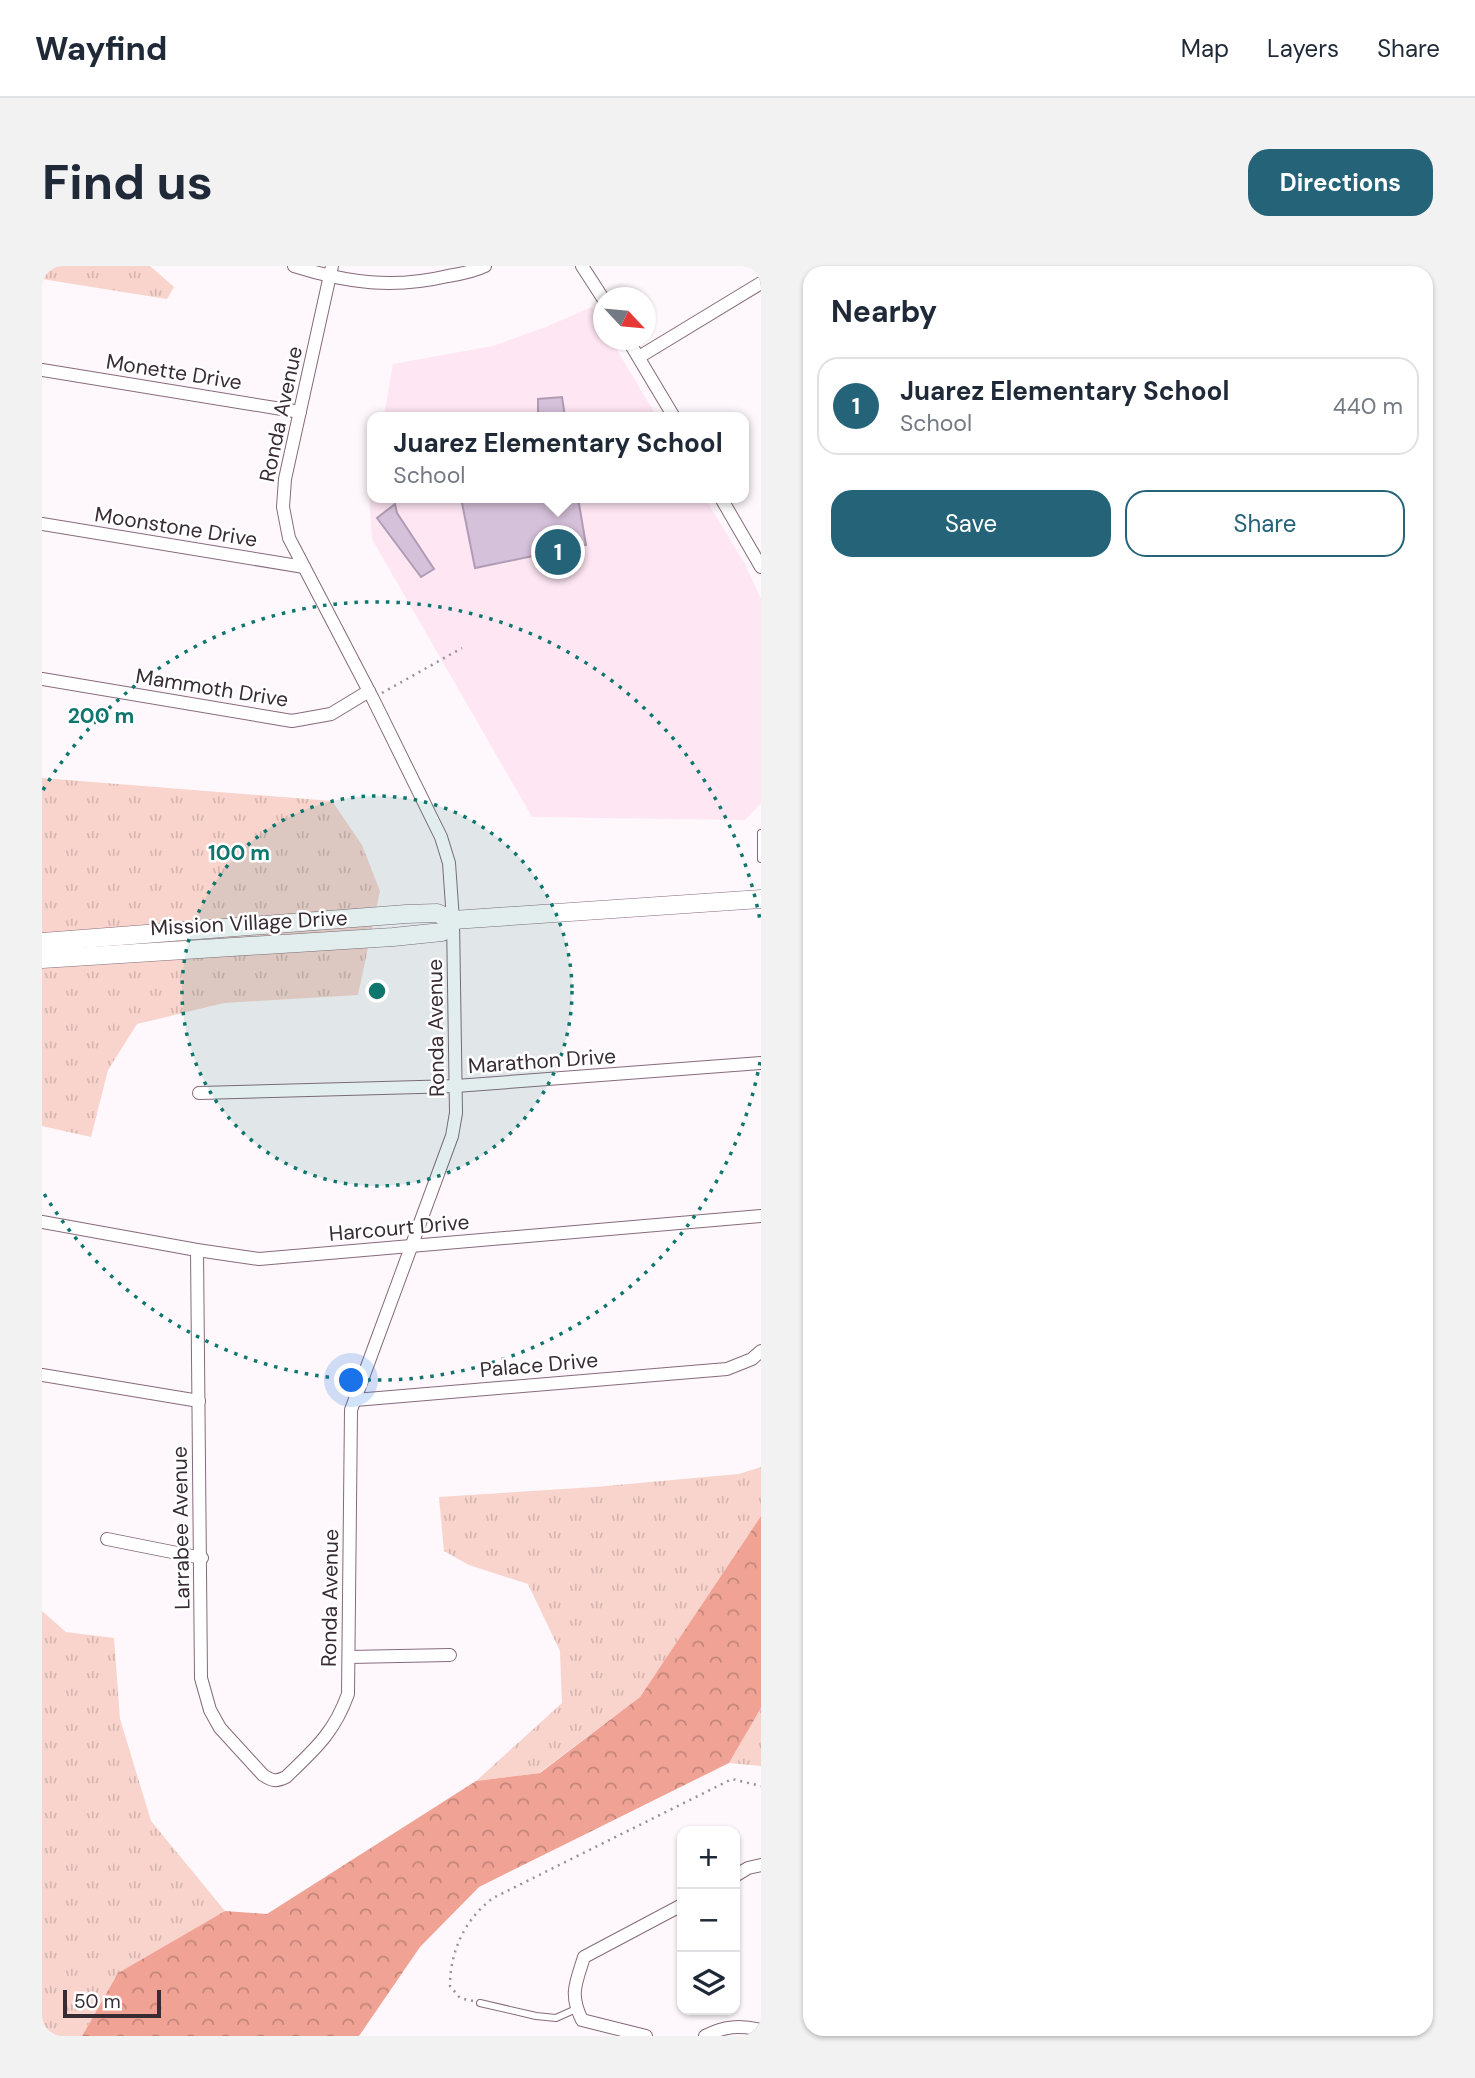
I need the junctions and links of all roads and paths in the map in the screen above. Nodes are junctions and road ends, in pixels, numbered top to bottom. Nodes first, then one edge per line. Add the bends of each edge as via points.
1 (294, 266) edge
2 (485, 266) edge
3 (582, 266) edge
4 (331, 272) edge
5 (761, 284) edge
6 (596, 287) edge
7 (634, 350) edge
8 (639, 357) junction
9 (42, 370) edge
10 (300, 412) junction
11 (671, 412) edge
12 (724, 503) edge
13 (42, 524) edge
14 (304, 567) junction
15 (761, 567) edge
16 (462, 648) dead end
17 (42, 679) edge
18 (371, 695) junction
19 (761, 833) edge
20 (761, 859) edge
21 (761, 898) edge
22 (453, 920) junction
23 (42, 942) edge
24 (42, 959) edge
25 (761, 1063) edge
26 (456, 1086) junction
27 (199, 1093) dead end
28 (761, 1216) edge
29 (42, 1222) edge
30 (411, 1246) junction
31 (197, 1250) junction
32 (761, 1351) edge
33 (42, 1375) edge
34 (355, 1400) junction
35 (199, 1401) junction
36 (107, 1539) dead end
37 (202, 1558) junction
38 (450, 1655) dead end
39 (349, 1657) junction
40 (271, 1780) joint
41 (761, 1786) edge
42 (761, 1866) edge
43 (740, 1873) edge
44 (677, 1908) edge
45 (480, 2003) joint
46 (576, 2009) junction
47 (761, 2030) edge
48 (646, 2036) edge
49 (705, 2036) edge

1 - 4 street
2 - 4 street via 395,285
3 - 6 street
4 - 10 street, Ronda Avenue
5 - 8 street
7 - 8 street
8 - 11 street
9 - 10 street, Monette Drive
10 - 14 street, Ronda Avenue via 283,507 289,538
12 - 15 street
13 - 14 street, Moonstone Drive
14 - 18 street, Ronda Avenue
16 - 18 path
17 - 18 street, Mammoth Drive via 292,721 331,714
18 - 22 street, Ronda Avenue via 441,837 449,863
19 - 20 lane
21 - 22 main road, Mission Village Drive
22 - 23 main road, Mission Village Drive via 437,913 406,914
22 - 24 main road, Mission Village Drive via 442,932 393,937
22 - 26 street, Ronda Avenue
25 - 26 street, Marathon Drive
26 - 27 street, Marathon Drive
26 - 30 street, Ronda Avenue via 452,1136
28 - 30 street, Harcourt Drive
29 - 31 street, Harcourt Drive
30 - 31 street, Harcourt Drive via 260,1259
30 - 34 street, Ronda Avenue
31 - 35 street, Larrabee Avenue
32 - 34 street, Palace Drive via 727,1369
33 - 35 street
34 - 39 street, Ronda Avenue via 351,1410
35 - 37 street, Larrabee Avenue
36 - 37 street
37 - 40 street, Larrabee Avenue via 201,1678 210,1710 220,1728
38 - 39 street
39 - 40 street, Ronda Avenue via 348,1694 327,1738 286,1777
41 - 45 path via 732,1779 477,1910 457,1944 450,1986 460,1998
42 - 43 street
44 - 46 street via 584,1956 573,1993
45 - 46 lane via 556,2018
46 - 48 street via 582,2020
47 - 49 street via 743,2026

